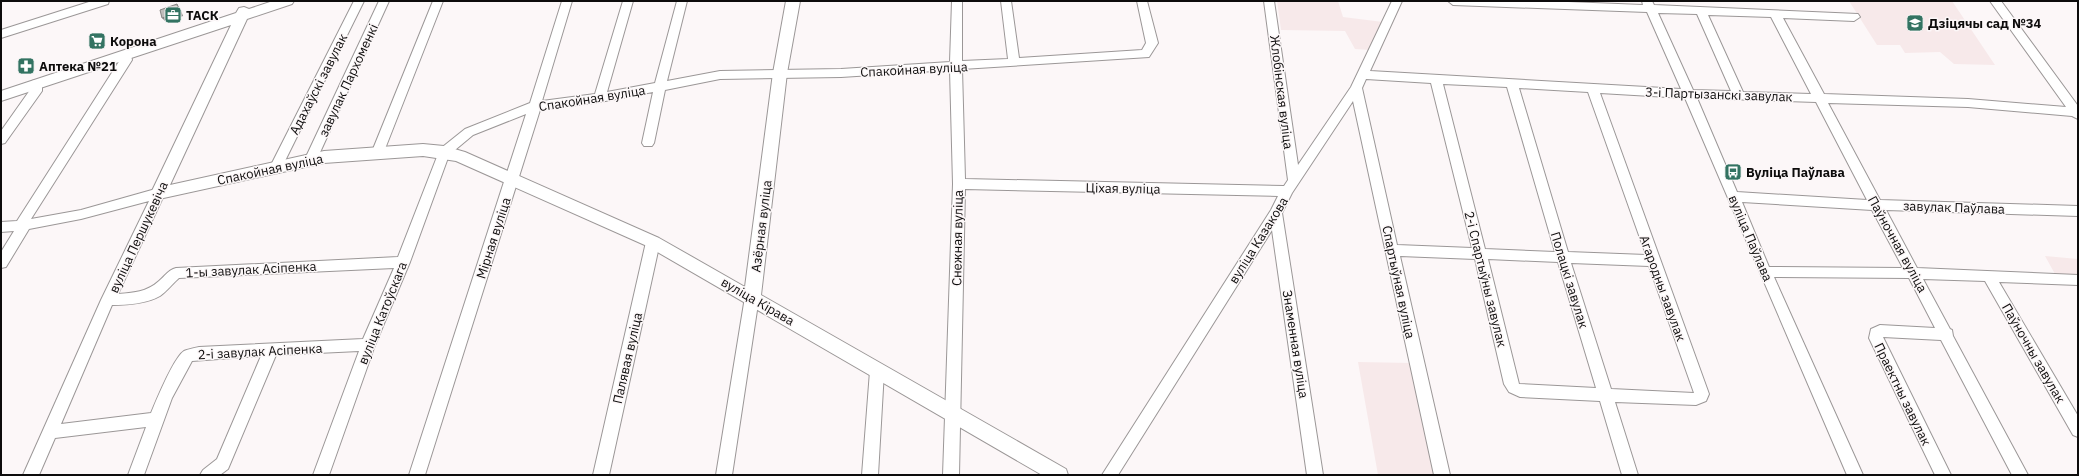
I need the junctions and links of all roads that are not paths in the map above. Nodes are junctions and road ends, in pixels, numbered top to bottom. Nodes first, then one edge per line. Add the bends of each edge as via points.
1 (104, 1) edge
2 (250, 1) edge
3 (286, 1) edge
4 (359, 1) edge
5 (384, 1) edge
6 (438, 1) edge
7 (567, 1) edge
8 (628, 1) edge
9 (682, 1) edge
10 (793, 1) edge
11 (957, 1) edge
12 (1006, 1) edge
13 (1142, 1) edge
14 (1269, 1) edge
15 (1397, 1) edge
16 (1454, 1) edge
17 (1995, 1) edge
18 (1648, 5) edge
19 (1701, 11) junction
20 (1775, 14) junction
21 (242, 15) junction
22 (1854, 17) dead end
23 (1, 34) edge
24 (126, 54) junction
25 (1014, 62) junction
26 (956, 67) junction
27 (780, 73) junction
28 (1363, 75) junction
29 (1436, 79) junction
30 (36, 84) junction
31 (1512, 84) junction
32 (660, 87) junction
33 (1356, 88) junction
34 (1592, 88) junction
35 (1689, 94) junction
36 (1739, 95) junction
37 (1, 96) edge
38 (600, 98) junction
39 (1818, 98) junction
40 (534, 106) junction
41 (2077, 113) edge
42 (1, 140) edge
43 (648, 143) dead end
44 (444, 152) junction
45 (377, 154) junction
46 (311, 159) junction
47 (276, 166) junction
48 (512, 180) junction
49 (959, 184) junction
50 (1290, 187) junction
51 (159, 193) junction
52 (1734, 197) junction
53 (1876, 205) junction
54 (2078, 211) edge
55 (1276, 213) junction
56 (1, 226) edge
57 (22, 226) junction
58 (653, 242) junction
59 (1392, 250) junction
60 (1480, 254) junction
61 (1563, 258) junction
62 (1652, 261) junction
63 (403, 262) junction
64 (1, 263) edge
65 (1765, 272) junction
66 (1913, 273) junction
67 (1989, 276) junction
68 (2078, 280) edge
69 (752, 297) junction
70 (108, 300) junction
71 (1947, 334) junction
72 (368, 345) junction
73 (272, 350) junction
74 (878, 371) junction
75 (1606, 395) junction
76 (953, 413) junction
77 (157, 419) junction
78 (2078, 430) edge
79 (49, 432) junction
80 (31, 475) edge
81 (136, 475) edge
82 (208, 475) edge
83 (321, 475) edge
84 (417, 475) edge
85 (601, 475) edge
86 (724, 475) edge
87 (870, 475) edge
88 (951, 475) edge
89 (1059, 475) edge
90 (1110, 475) edge
91 (1315, 475) edge
92 (1442, 475) edge
93 (1630, 475) edge
94 (1855, 475) edge
95 (1943, 475) edge
96 (2020, 475) edge

1 - 23 street
2 - 21 main road, вуліца Першукевіча
3 - 21 main road
4 - 47 street, Адахаўскі завулак
5 - 46 street, завулак Пархоменкі
6 - 45 street
7 - 40 street, Мірная вуліца
8 - 38 street
9 - 32 street
10 - 27 main road, Азёрная вуліца
11 - 26 street, Снежная вуліца
12 - 25 street
13 - 25 street, Спакойная вуліца via 1152,43 1145,54
14 - 50 street, Жлобінская вуліца
15 - 28 street, вуліца Казакова
16 - 18 street
17 - 41 street
18 - 19 street
18 - 35 street, вуліца Паўлава
19 - 20 street
19 - 36 street
20 - 22 street
20 - 39 street, Паўночная вуліца
21 - 24 main road
21 - 51 main road, вуліца Першукевіча
24 - 30 main road
24 - 57 street via 126,60
25 - 26 street, Спакойная вуліца
26 - 27 street, Спакойная вуліца via 841,73
26 - 49 street, Снежная вуліца
27 - 32 street, Спакойная вуліца via 720,75
27 - 69 main road, Азёрная вуліца
28 - 29 street, 3-і Партызанскі завулак
28 - 33 street, вуліца Казакова
29 - 31 street, 3-і Партызанскі завулак
29 - 60 street, 2-і Спартыўны завулак
30 - 37 main road
30 - 42 street via 36,90
31 - 34 street, 3-і Партызанскі завулак
31 - 61 street, Полацкі завулак
32 - 38 street, Спакойная вуліца
32 - 43 street
33 - 50 street, вуліца Казакова
33 - 59 street, Спартыўная вуліца
34 - 35 street, 3-і Партызанскі завулак
34 - 62 street, Агародны завулак
35 - 36 street, 3-і Партызанскі завулак
35 - 52 street, вуліца Паўлава
36 - 39 street, 3-і Партызанскі завулак
38 - 40 street, Спакойная вуліца
39 - 41 street, 3-і Партызанскі завулак via 1968,104
39 - 53 street, Паўночная вуліца
40 - 44 street, Спакойная вуліца via 469,132
40 - 48 street, Мірная вуліца
44 - 45 main road, Спакойная вуліца via 424,150
44 - 48 main road, вуліца Кірава via 460,156
44 - 63 street, вуліца Катоўскага
45 - 46 main road, Спакойная вуліца
46 - 47 main road, Спакойная вуліца
47 - 51 main road, Спакойная вуліца
48 - 58 main road, вуліца Кірава
48 - 84 street, Мірная вуліца
49 - 50 street, Ціхая вуліца
49 - 76 street, Снежная вуліца
50 - 55 street, вуліца Казакова
51 - 57 street, Спакойная вуліца
51 - 70 street, вуліца Першукевіча
52 - 53 street, завулак Паўлава
52 - 65 street, вуліца Паўлава
53 - 54 street, завулак Паўлава
53 - 66 street, Паўночная вуліца
55 - 90 street, вуліца Казакова
55 - 91 street, Знаменная вуліца
56 - 57 street, Спакойная вуліца
57 - 64 street
58 - 69 main road, вуліца Кірава
58 - 85 street, Палявая вуліца
59 - 60 street
59 - 92 street, Спартыўная вуліца
60 - 61 street
60 - 75 street, 2-і Спартыўны завулак via 1514,388 1520,391
61 - 62 street
61 - 75 street, Полацкі завулак
62 - 75 street, Агародны завулак via 1701,397 1696,399
63 - 70 street, 1-ы завулак Асіпенка via 176,273 167,279 161,288 139,298
63 - 72 street, вуліца Катоўскага
65 - 66 street
65 - 94 street, вуліца Паўлава
66 - 67 street
66 - 71 street, Паўночная вуліца
67 - 68 street
67 - 78 street, Паўночны завулак
69 - 74 main road, вуліца Кірава
69 - 86 street, Азёрная вуліца
70 - 79 street, вуліца Першукевіча
71 - 95 street, Праектны завулак via 1880,331 1876,334
71 - 96 street, Паўночная вуліца
72 - 73 street, 2-і завулак Асіпенка
72 - 83 street, вуліца Катоўскага
73 - 77 street, 2-і завулак Асіпенка via 199,353 187,356
73 - 82 street via 223,464
74 - 76 main road, вуліца Кірава
74 - 87 street
75 - 93 street, Полацкі завулак
76 - 88 street, Снежная вуліца
76 - 89 main road, вуліца Кірава
77 - 79 street
77 - 81 street, 2-і завулак Асіпенка
79 - 80 street, вуліца Першукевіча

